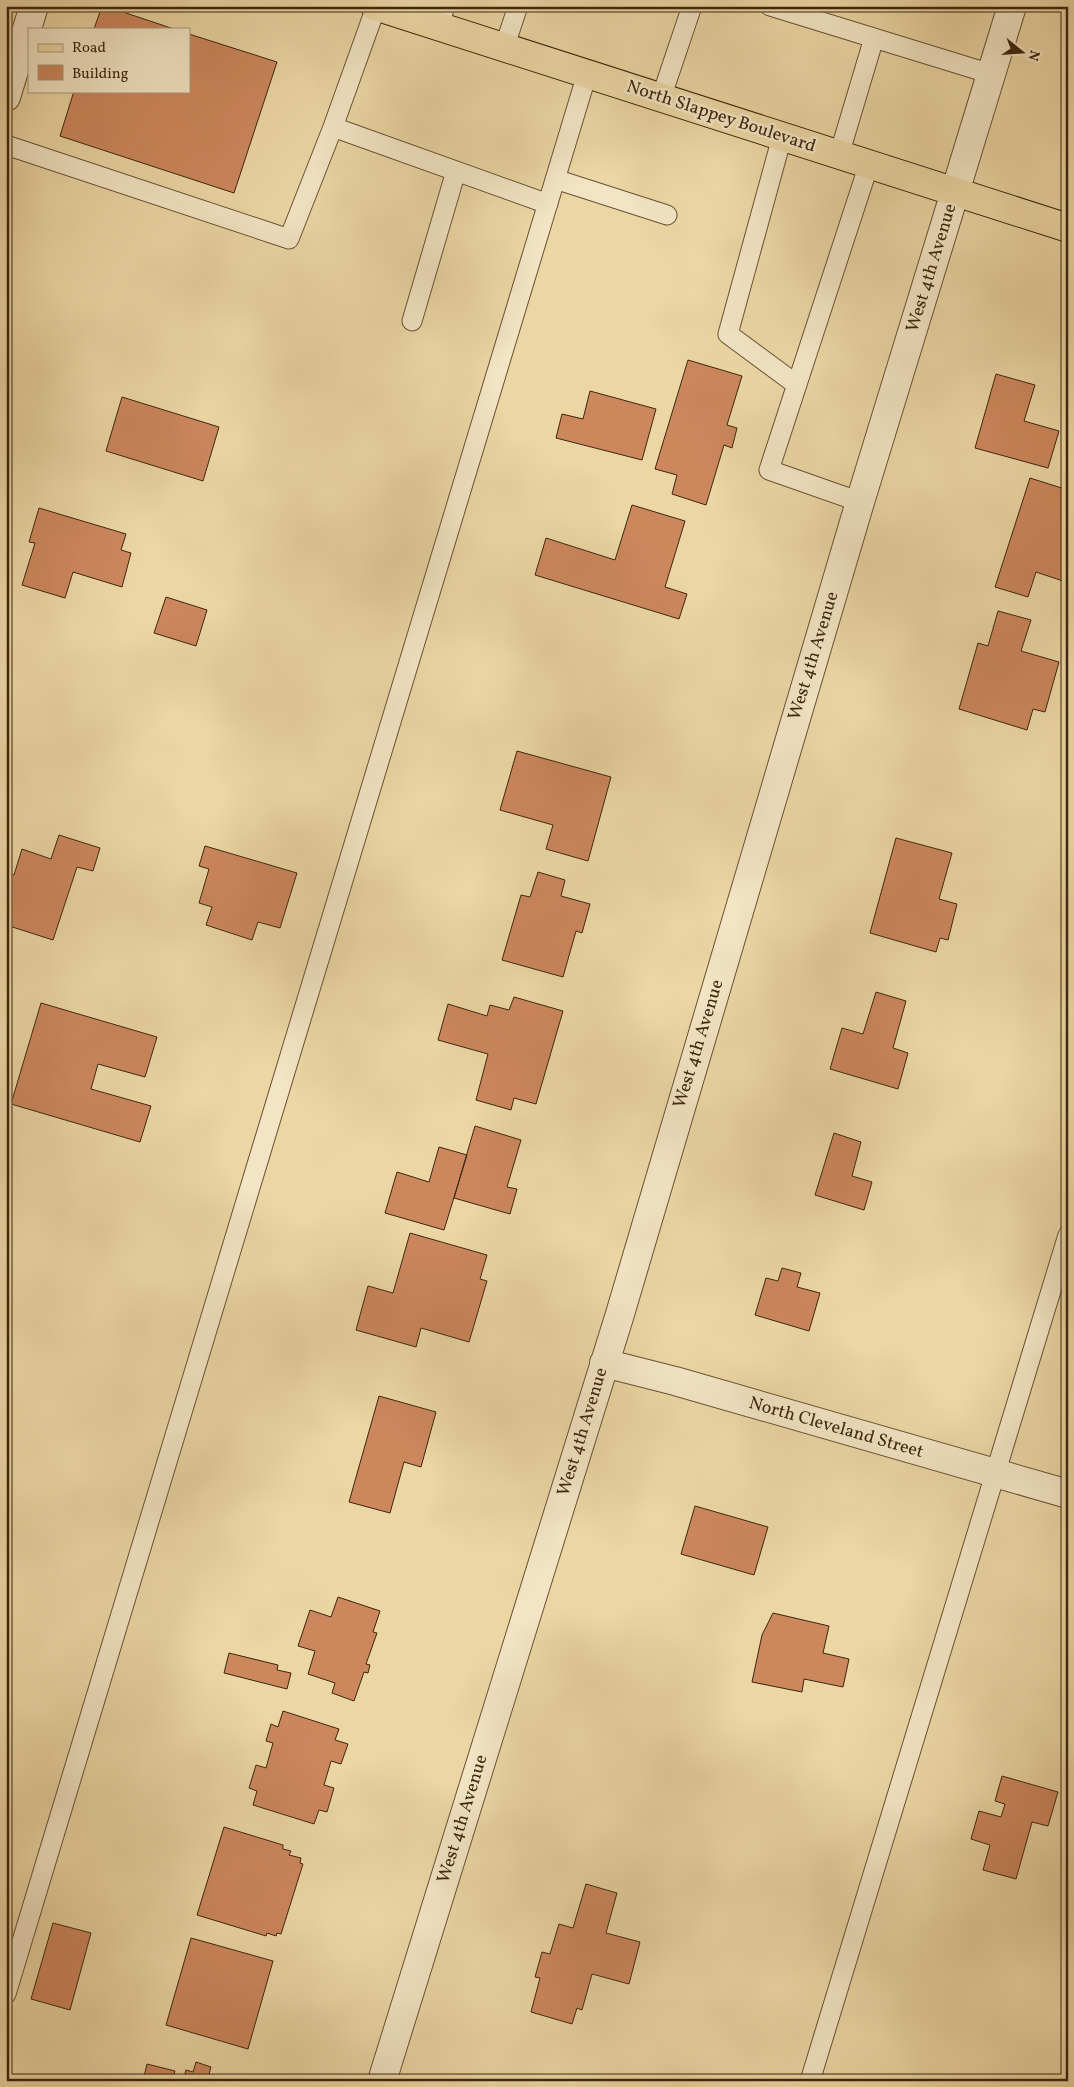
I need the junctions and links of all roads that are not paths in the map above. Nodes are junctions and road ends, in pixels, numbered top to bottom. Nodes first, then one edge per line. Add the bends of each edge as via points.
1 (34, 6) edge
2 (375, 6) edge
3 (518, 6) edge
4 (692, 6) edge
5 (770, 6) edge
6 (1012, 6) edge
7 (442, 16) edge
8 (874, 38) junction
9 (504, 48) junction
10 (587, 74) junction
11 (991, 74) junction
12 (6, 97) edge
13 (661, 98) junction
14 (333, 127) junction
15 (782, 137) junction
16 (6, 145) edge
17 (839, 155) junction
18 (869, 164) junction
19 (456, 171) junction
20 (555, 178) junction
21 (956, 193) junction
22 (548, 204) junction
23 (667, 215) dead end
24 (1068, 228) edge
25 (412, 321) dead end
26 (797, 385) junction
27 (860, 502) junction
28 (1068, 1234) edge
29 (604, 1364) junction
30 (996, 1473) junction
31 (1068, 1494) edge
32 (6, 1994) edge
33 (382, 2081) edge
34 (810, 2081) edge

1 - 12 street
2 - 7 main road, North Slappey Boulevard
2 - 14 lane
3 - 9 lane
4 - 13 lane
5 - 8 lane
6 - 11 street, West 4th Avenue
7 - 9 main road, North Slappey Boulevard
8 - 11 lane
8 - 17 lane
9 - 10 main road, North Slappey Boulevard
10 - 13 main road, North Slappey Boulevard
10 - 20 lane
11 - 21 street, West 4th Avenue
13 - 15 main road, North Slappey Boulevard
14 - 16 lane via 289,239
14 - 19 lane
15 - 17 main road, North Slappey Boulevard
15 - 26 lane via 728,334
17 - 18 main road, North Slappey Boulevard
18 - 21 main road, North Slappey Boulevard
18 - 26 lane
19 - 22 lane
19 - 25 lane
20 - 22 lane
20 - 23 lane
21 - 24 main road, North Slappey Boulevard
21 - 27 street, West 4th Avenue
22 - 32 lane
26 - 27 lane via 769,470
27 - 29 street, West 4th Avenue
28 - 30 lane
29 - 30 street, North Cleveland Street
29 - 33 street, West 4th Avenue
30 - 31 street, North Cleveland Street
30 - 34 lane

